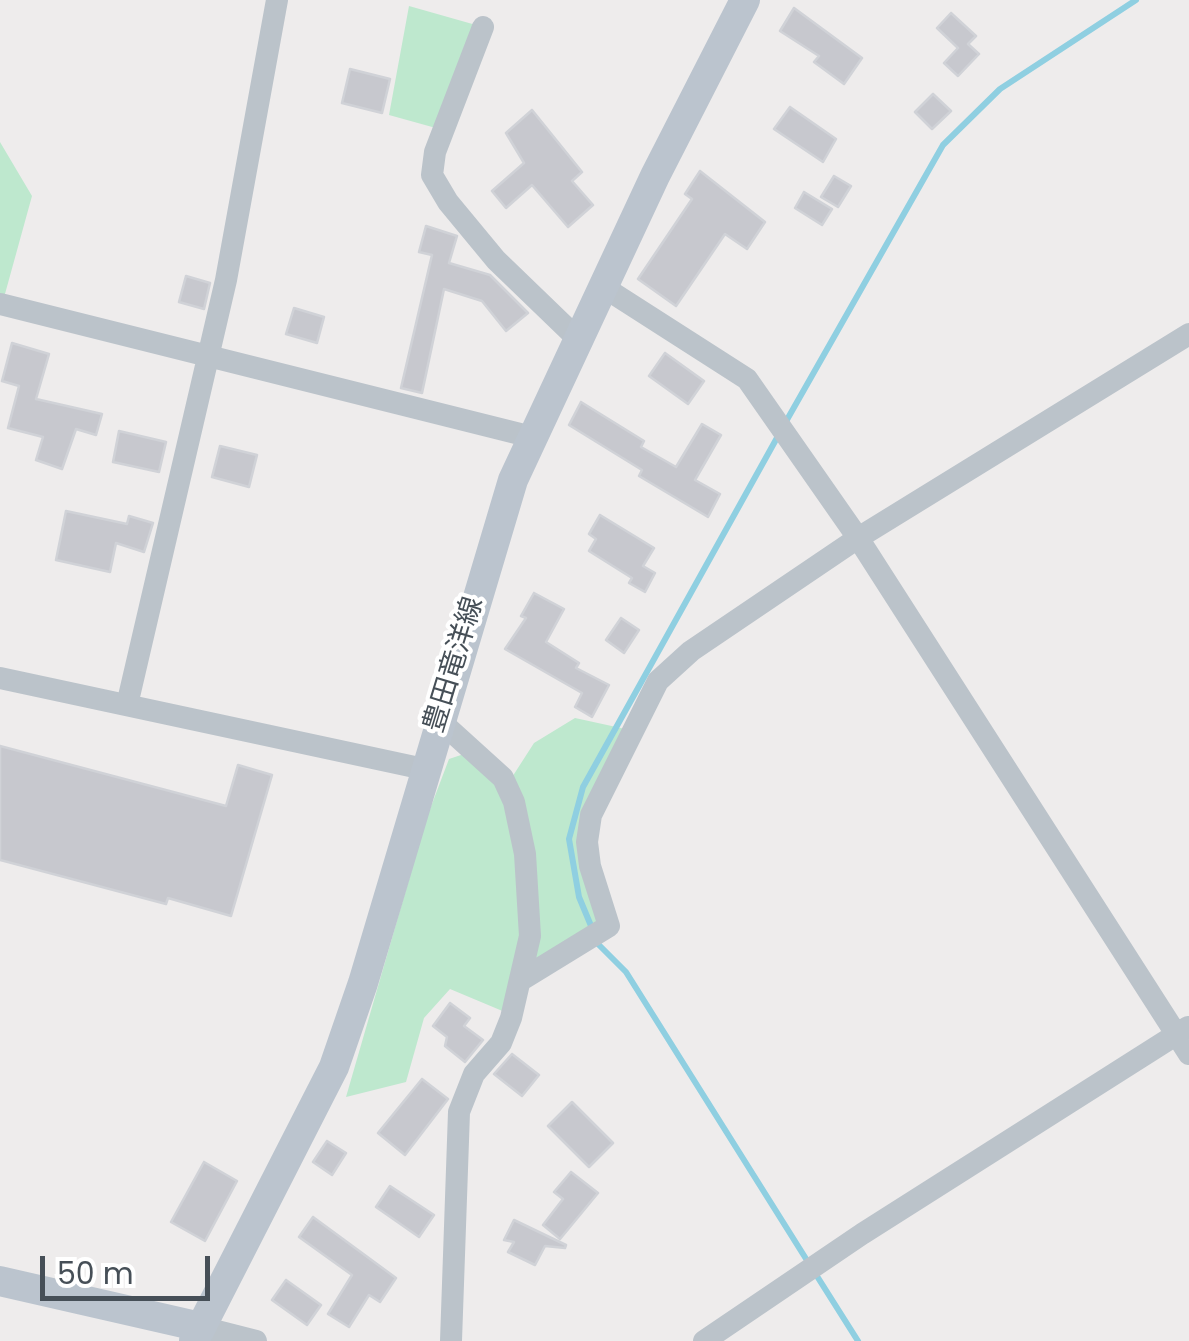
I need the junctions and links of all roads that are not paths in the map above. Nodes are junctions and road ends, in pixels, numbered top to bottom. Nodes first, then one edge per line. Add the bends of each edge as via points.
1 (277, 0) edge
2 (745, 0) edge
3 (483, 27) dead end
4 (605, 288) junction
5 (0, 304) edge
6 (1189, 334) edge
7 (580, 342) junction
8 (210, 354) junction
9 (532, 437) junction
10 (858, 538) junction
11 (0, 678) edge
12 (127, 705) junction
13 (439, 720) junction
14 (424, 769) junction
15 (520, 980) junction
16 (1185, 1038) edge
17 (0, 1281) edge
18 (197, 1334) edge
19 (256, 1341) edge
20 (451, 1341) edge
21 (704, 1341) edge

1 - 8 street
2 - 4 main road, 豊田竜洋線
3 - 7 street via 432,175 496,260
4 - 7 main road, 豊田竜洋線
4 - 10 street via 747,379
5 - 8 street
6 - 10 street
7 - 9 main road, 豊田竜洋線
8 - 9 street
8 - 12 street
9 - 13 main road, 豊田竜洋線
10 - 15 street via 691,651 658,681 591,814 590,866 608,926
10 - 16 street
11 - 12 street
12 - 14 street
13 - 14 main road, 豊田竜洋線
13 - 15 street via 503,778 514,802 530,936
14 - 18 main road, 豊田竜洋線 via 334,1067
15 - 20 street via 500,1043 474,1074 458,1112
16 - 21 street
17 - 18 main road
18 - 19 street

